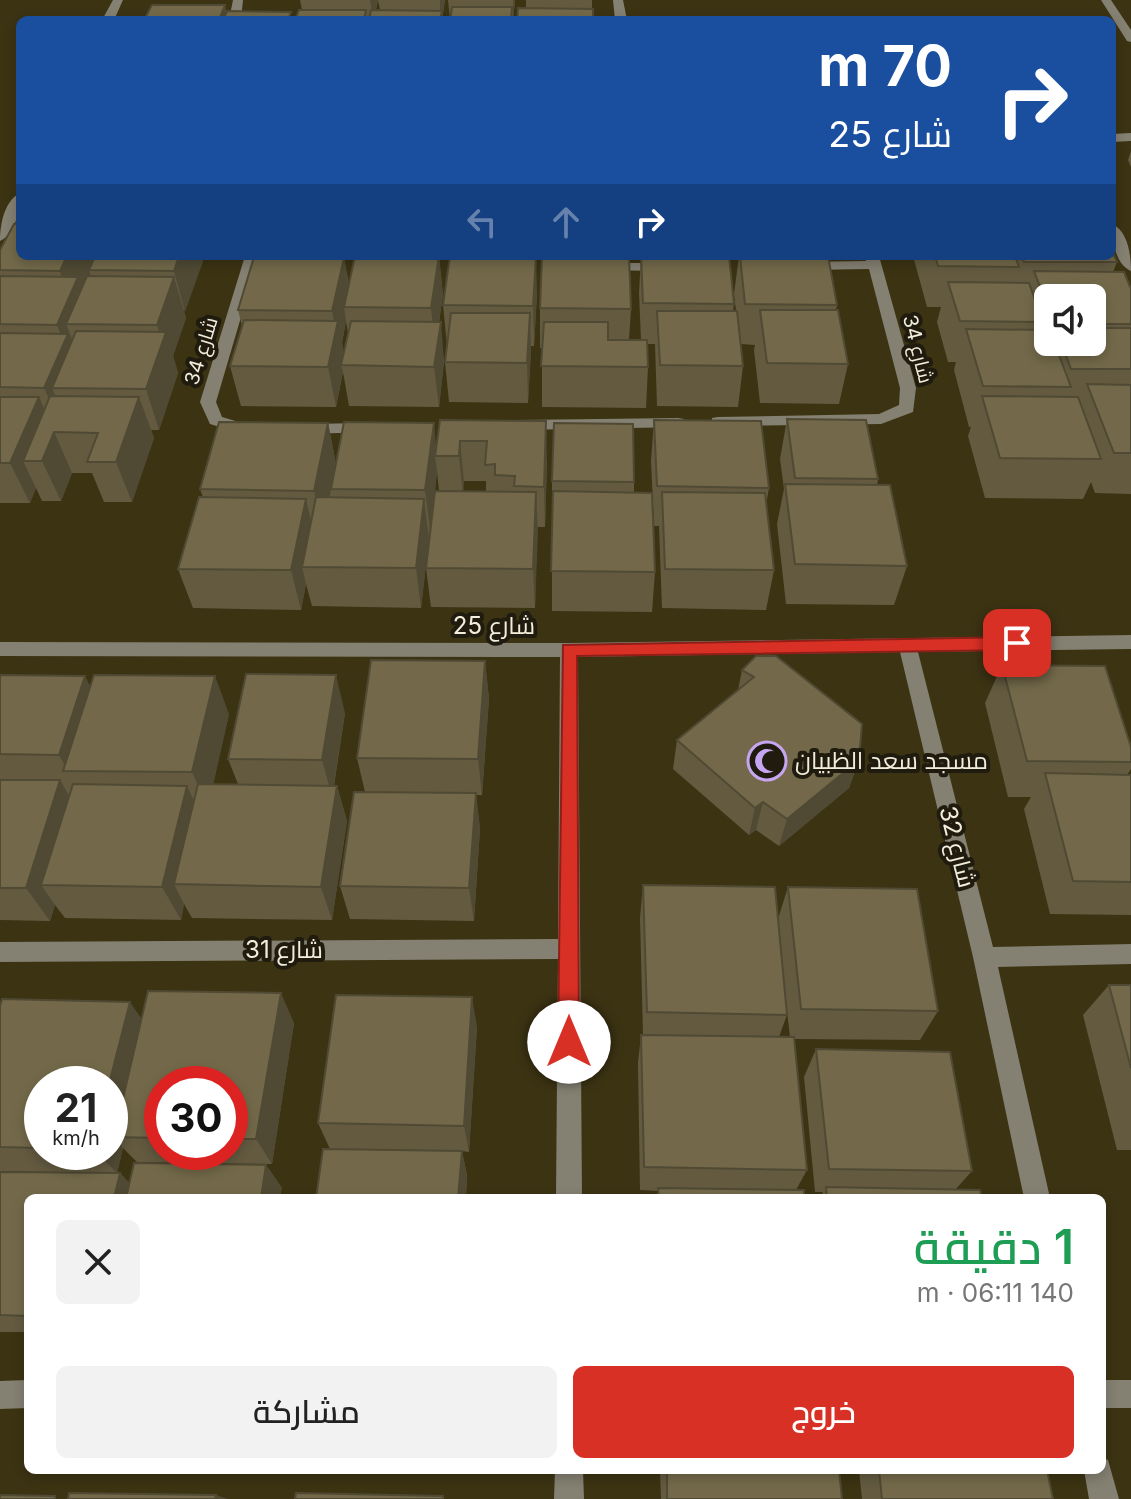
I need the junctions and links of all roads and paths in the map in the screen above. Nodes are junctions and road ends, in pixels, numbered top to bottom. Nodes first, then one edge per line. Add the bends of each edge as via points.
1 (1106, 0) edge
2 (1131, 39) edge
3 (16, 205) edge
4 (1116, 236) edge
5 (0, 237) edge
6 (873, 261) edge
7 (1130, 263) edge
8 (255, 265) edge
9 (796, 266) edge
10 (577, 267) edge
11 (687, 267) edge
12 (502, 426) edge
13 (391, 428) edge
14 (1131, 642) edge
15 (907, 644) junction
16 (0, 649) edge
17 (569, 650) junction
18 (568, 949) junction
19 (0, 952) edge
20 (1131, 954) edge
21 (984, 957) junction
22 (569, 1194) edge
23 (1036, 1194) edge
24 (24, 1394) edge
25 (1106, 1394) edge
26 (1131, 1394) edge
27 (0, 1395) edge
28 (569, 1474) edge
29 (1099, 1474) edge
30 (569, 1499) edge
31 (1104, 1499) edge

1 - 2 street
3 - 5 street
4 - 7 street
6 - 9 street, شارع 34
6 - 12 street, شارع 34 via 908,388 907,408 881,419
8 - 13 street, شارع 34 via 208,402 216,420 249,430
10 - 11 street
14 - 15 street, شارع 25
15 - 17 street, شارع 25
15 - 21 street, شارع 32
16 - 17 street, شارع 25
17 - 18 street
18 - 19 street, شارع 31
18 - 22 street
20 - 21 street
21 - 23 street, شارع 32
24 - 27 street
25 - 26 street
28 - 30 street
29 - 31 street

